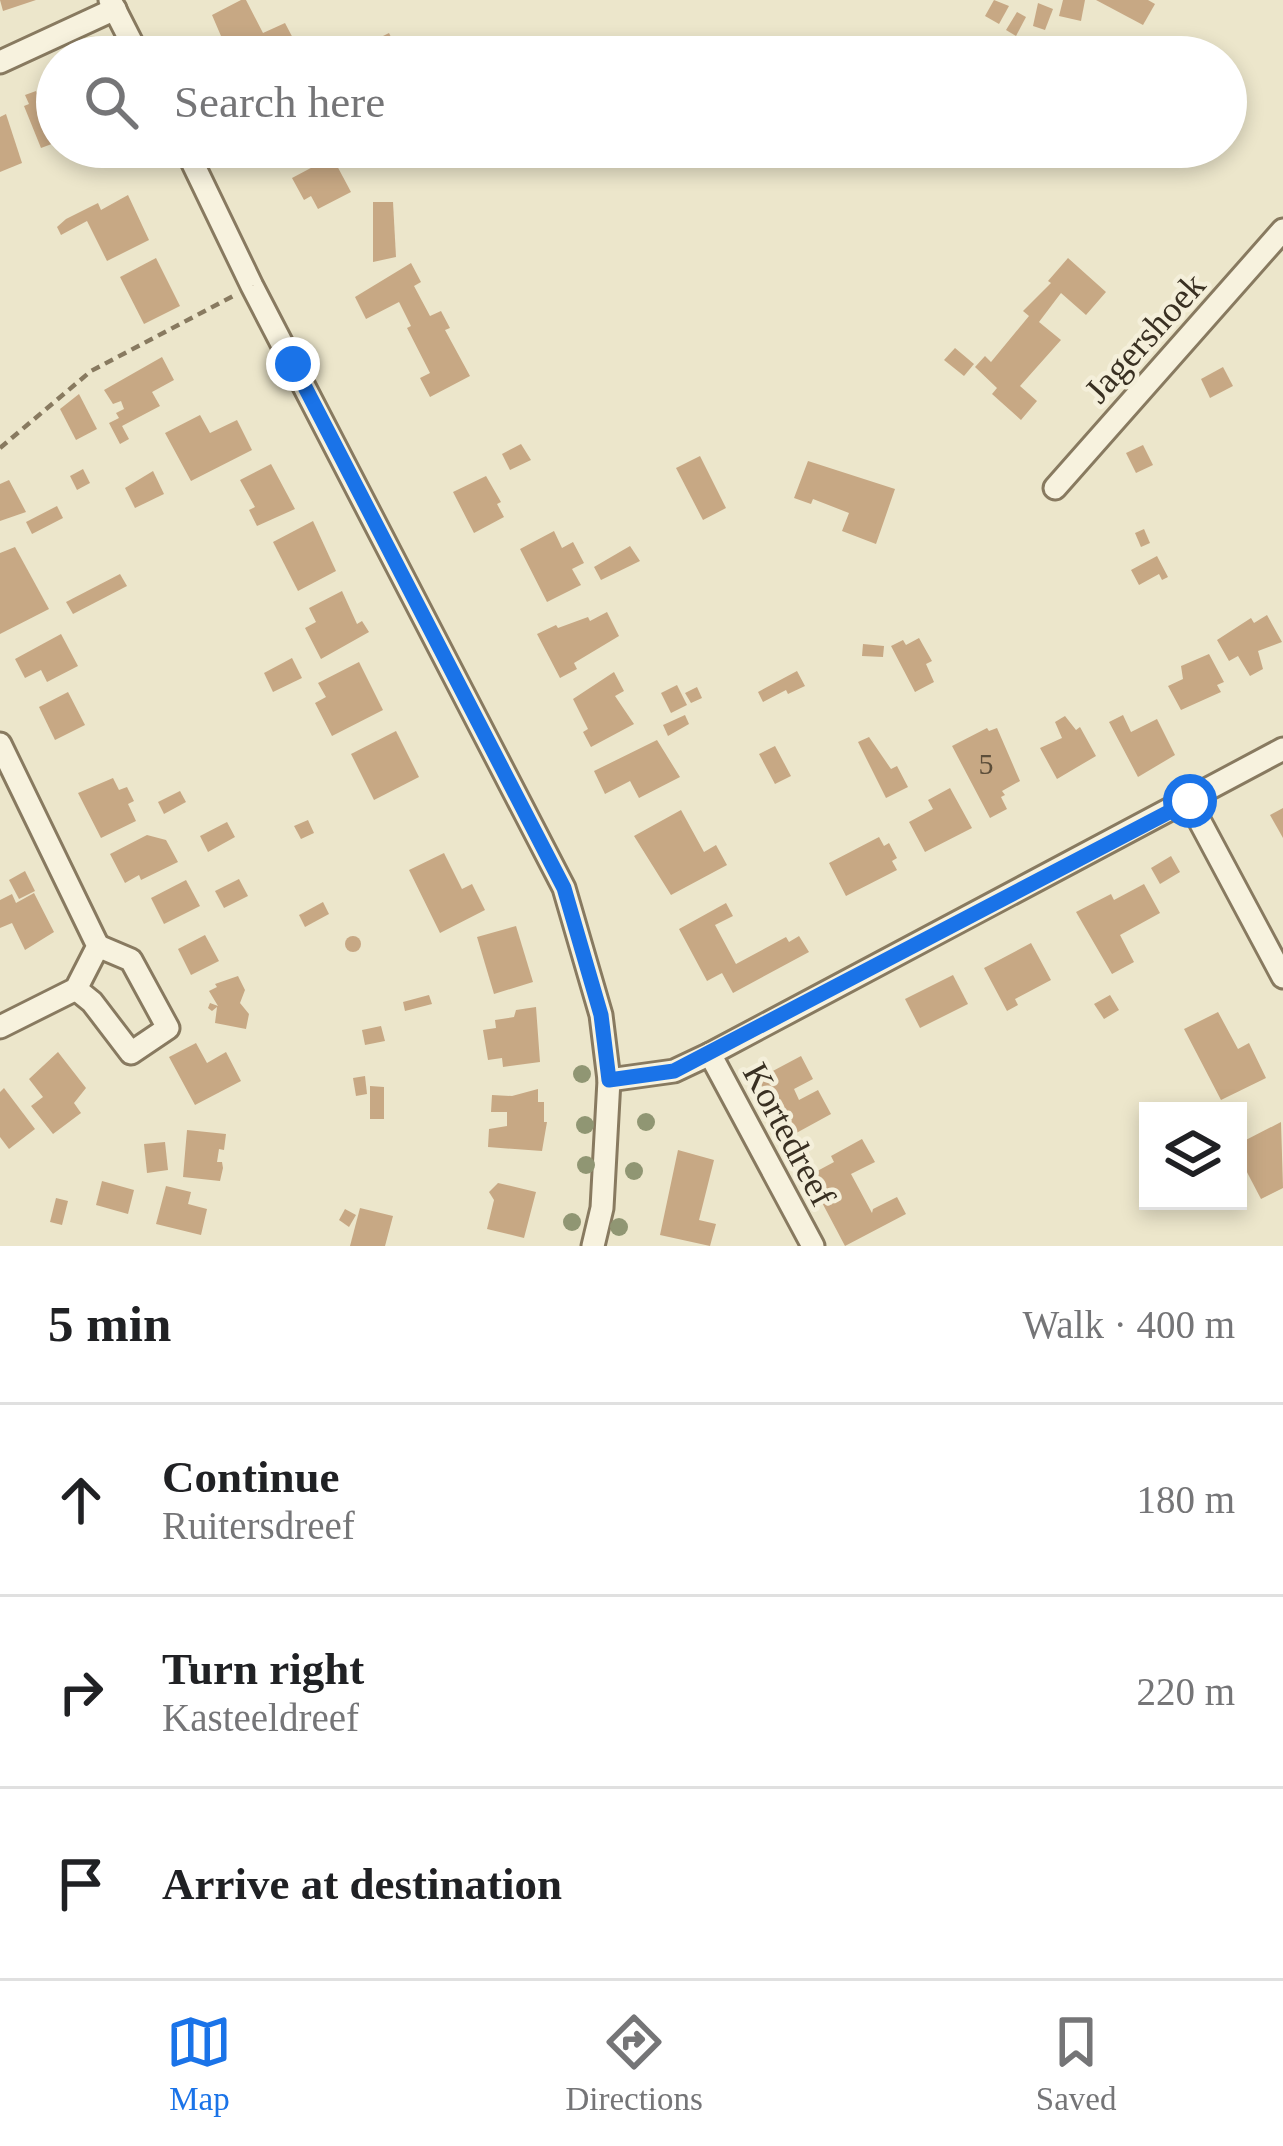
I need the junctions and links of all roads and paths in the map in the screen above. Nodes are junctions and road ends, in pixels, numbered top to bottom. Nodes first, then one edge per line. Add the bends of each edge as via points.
1 (113, 4) edge
2 (51, 36) edge
3 (129, 36) edge
4 (36, 44) edge
5 (0, 62) edge
6 (196, 168) edge
7 (1283, 230) edge
8 (252, 286) junction
9 (0, 448) edge
10 (1054, 488) dead end
11 (0, 744) edge
12 (1283, 749) edge
13 (1190, 801) junction
14 (98, 946) junction
15 (1283, 977) edge
16 (76, 989) junction
17 (0, 1027) edge
18 (710, 1054) junction
19 (609, 1080) junction
20 (593, 1246) edge
21 (813, 1246) edge

1 - 2 street
1 - 3 street
4 - 5 street
6 - 8 street
7 - 10 street, Jagershoek
8 - 9 path via 91,371
8 - 19 street via 564,888 601,1015
11 - 14 street
12 - 13 street
13 - 15 street
13 - 18 street
14 - 16 street
14 - 16 street via 131,960 168,1028 131,1053
16 - 17 street
18 - 19 street via 674,1071
18 - 21 street, Kortedreef
19 - 20 street

